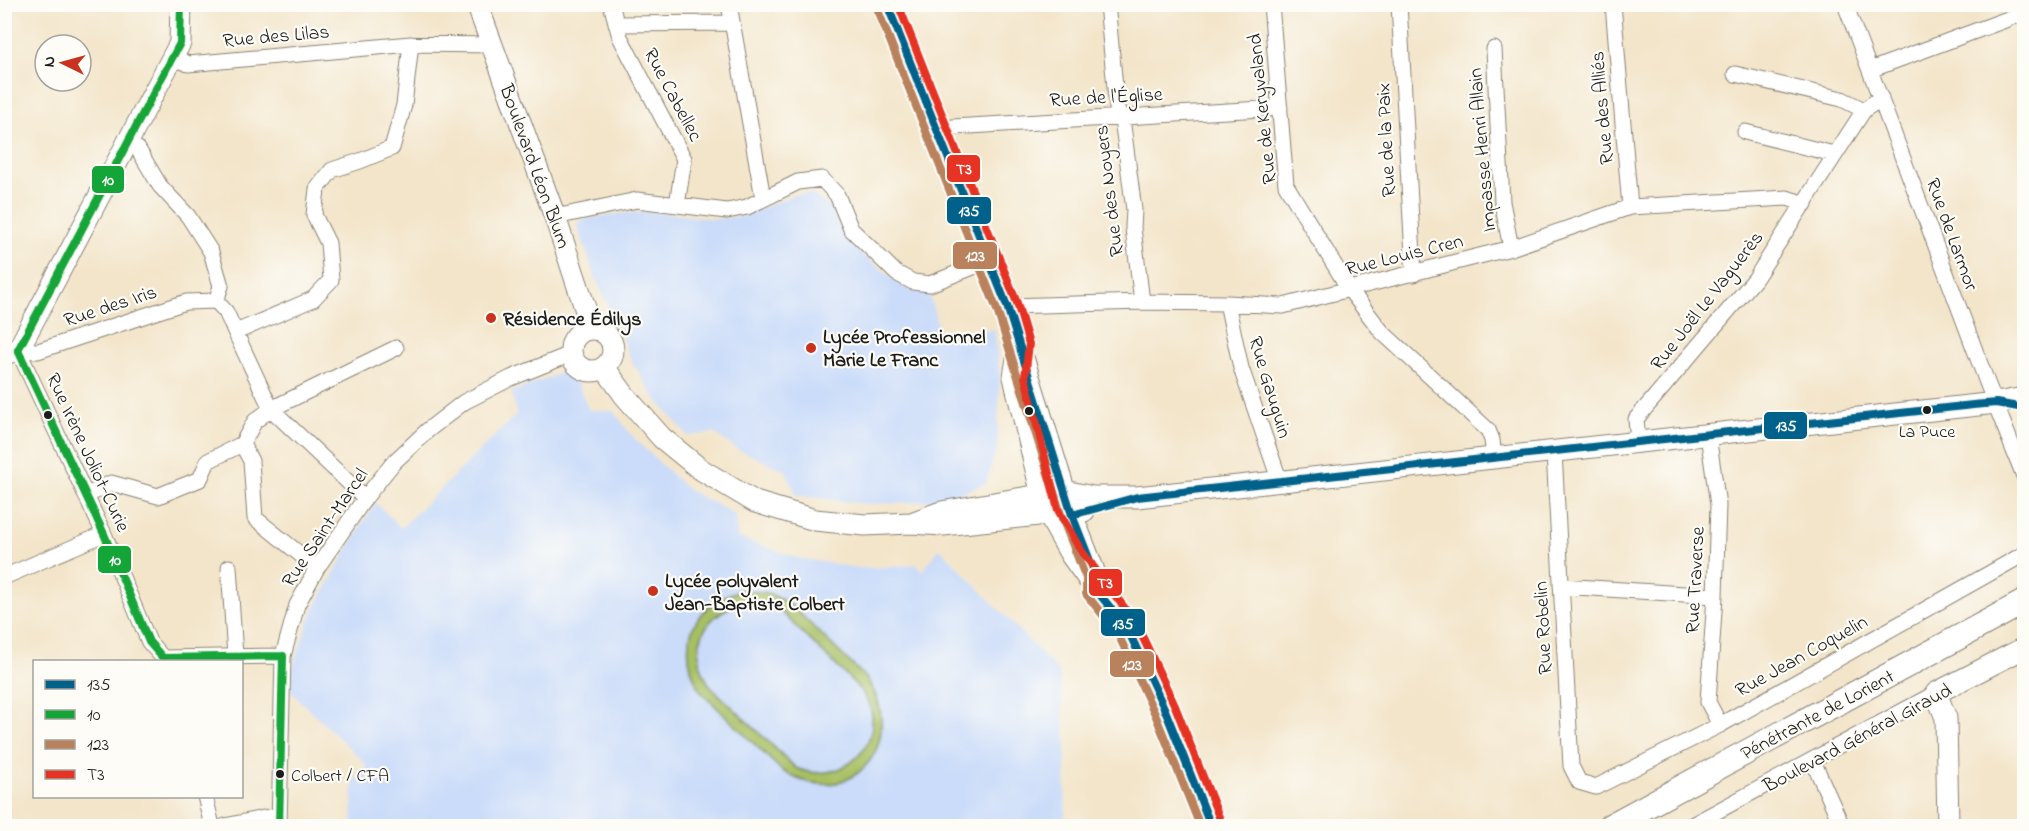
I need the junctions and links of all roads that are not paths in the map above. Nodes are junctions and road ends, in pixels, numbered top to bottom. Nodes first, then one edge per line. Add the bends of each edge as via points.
1 (181, 4) edge
2 (477, 4) edge
3 (612, 4) edge
4 (729, 4) edge
5 (887, 4) edge
6 (1107, 4) edge
7 (1271, 4) edge
8 (1398, 4) edge
9 (1613, 4) edge
10 (1845, 4) edge
11 (2025, 13) edge
12 (616, 24) junction
13 (732, 24) junction
14 (411, 44) junction
15 (493, 45) junction
16 (1494, 49) dead end
17 (173, 57) junction
18 (1870, 70) junction
19 (1735, 74) dead end
20 (1881, 98) junction
21 (1280, 108) junction
22 (1864, 110) junction
23 (1120, 116) junction
24 (936, 128) junction
25 (1745, 132) dead end
26 (127, 143) junction
27 (1834, 154) junction
28 (763, 198) junction
29 (1805, 204) junction
30 (677, 205) junction
31 (1630, 207) junction
32 (555, 217) junction
33 (1510, 248) junction
34 (988, 261) junction
35 (1414, 274) junction
36 (1349, 289) junction
37 (216, 301) junction
38 (1142, 302) junction
39 (1227, 303) junction
40 (1006, 306) junction
41 (592, 329) junction
42 (236, 332) junction
43 (1019, 345) junction
44 (396, 348) dead end
45 (11, 352) edge
46 (571, 354) junction
47 (604, 367) junction
48 (2025, 398) edge
49 (1996, 403) junction
50 (2025, 408) edge
51 (271, 410) junction
52 (1708, 435) junction
53 (1638, 442) junction
54 (242, 444) junction
55 (1554, 452) junction
56 (1494, 458) junction
57 (2025, 476) edge
58 (1280, 482) junction
59 (1064, 491) junction
60 (86, 496) junction
61 (1137, 497) junction
62 (365, 498) junction
63 (1045, 504) junction
64 (1072, 514) junction
65 (104, 534) junction
66 (2025, 554) edge
67 (229, 567) dead end
68 (317, 568) junction
69 (4, 577) edge
70 (1561, 586) junction
71 (1096, 590) junction
72 (1715, 596) junction
73 (2025, 602) edge
74 (2025, 648) edge
75 (235, 656) junction
76 (283, 656) junction
77 (164, 660) edge
78 (1936, 693) junction
79 (1720, 725) junction
80 (1813, 761) junction
81 (1596, 787) joint
82 (205, 798) edge
83 (279, 821) edge
84 (212, 826) edge
85 (225, 826) edge
86 (1211, 826) edge
87 (1610, 826) edge
88 (1690, 826) edge
89 (1842, 826) edge
90 (1948, 826) edge

1 - 17 main road via 180,43
2 - 15 main road, Boulevard Léon Blum
3 - 12 street, Rue Cabellec
4 - 13 street
5 - 24 main road
6 - 23 street, Rue des Noyers
7 - 21 street, Rue de Keryvaland
8 - 35 street, Rue de la Paix
9 - 31 street, Rue des Alliés
10 - 18 street, Rue de Larmor
11 - 18 street
12 - 13 street
12 - 30 street, Rue Cabellec via 684,159
13 - 28 street
14 - 15 street, Rue des Lilas
14 - 17 street, Rue des Lilas via 188,64
14 - 42 street via 404,105 392,148 332,170 317,189 314,216 328,243 331,280 313,299
15 - 32 main road, Boulevard Léon Blum
16 - 33 street, Impasse Henri Allain via 1502,202
17 - 26 main road
18 - 20 street, Rue de Larmor
19 - 22 street via 1842,99
20 - 22 street, Rue Joël Le Vaguerès
20 - 49 street, Rue de Larmor
21 - 23 street, Rue de l'Église
21 - 36 street, Rue de Keryvaland via 1286,185
22 - 27 street, Rue Joël Le Vaguerès
23 - 24 street, Rue de l'Église
23 - 38 street, Rue des Noyers
24 - 34 main road
25 - 27 street
26 - 37 street via 138,148 160,186 188,216 211,252 221,286
26 - 45 main road
27 - 29 street, Rue Joël Le Vaguerès
28 - 30 street via 747,207 727,211
28 - 34 street via 798,182 822,179 837,195 851,229 896,273 913,282 930,284
29 - 31 street, Rue Louis Cren via 1787,198
29 - 53 street, Rue Joël Le Vaguerès via 1755,279 1636,419
30 - 32 street via 637,201
31 - 33 street, Rue Louis Cren
32 - 41 main road, Boulevard Léon Blum
33 - 35 street, Rue Louis Cren
34 - 40 main road
35 - 36 street, Rue Louis Cren
36 - 39 street, Rue Louis Cren via 1283,306
36 - 56 street, Rue de Keryvaland via 1382,332 1488,430
37 - 42 street
37 - 45 street, Rue des Iris via 186,302 38,351
38 - 39 street, Rue Louis Cren
38 - 40 street, Rue Louis Cren
39 - 58 street, Rue Gauguin via 1241,369
40 - 43 main road
41 - 46 main road via 576,337
41 - 47 main road via 606,334 613,348
42 - 51 street
43 - 59 main road
43 - 63 main road via 1014,377
44 - 51 street
45 - 60 street, Rue Irène Joliot-Curie
46 - 47 main road via 581,369 593,372
46 - 62 street, Rue Saint-Marcel via 464,402 393,462
47 - 63 main road via 662,438 700,469 755,502 815,520 865,525 911,523 941,513
48 - 49 main road
49 - 50 main road
49 - 52 main road
49 - 57 street, Rue de Larmor
51 - 54 street via 255,421
51 - 62 street
52 - 53 main road
52 - 72 street, Rue Traverse via 1718,505
53 - 55 main road
54 - 60 street via 208,461 200,479 158,496 111,483
54 - 68 street via 251,461 255,518
55 - 56 main road
55 - 70 street, Rue Robelin
56 - 58 main road
58 - 61 main road
59 - 61 main road via 1093,497
59 - 63 main road
59 - 64 main road
60 - 65 street, Rue Irène Joliot-Curie
61 - 64 main road
62 - 68 street, Rue Saint-Marcel
63 - 64 main road
63 - 71 main road via 1071,555
64 - 71 main road via 1096,576
65 - 69 street
65 - 77 street, Rue Irène Joliot-Curie via 149,642
66 - 79 street, Rue Jean Coquelin
67 - 75 street
68 - 76 street, Rue Saint-Marcel via 297,605
70 - 72 street
70 - 81 street, Rue Robelin via 1570,766 1579,782
71 - 86 main road via 1128,628
72 - 79 street, Rue Traverse via 1708,702
73 - 87 main road, Pénétrante de Lorient
74 - 78 main road, Boulevard Général Giraud
75 - 76 street, Rue Irène Joliot-Curie
75 - 77 street, Rue Irène Joliot-Curie
76 - 83 street, Rue Saint-Marcel
78 - 80 street, Boulevard Général Giraud
78 - 90 main road via 1947,718
79 - 81 street, Rue Jean Coquelin
80 - 88 street, Boulevard Général Giraud
80 - 89 street
82 - 84 street
83 - 85 street

